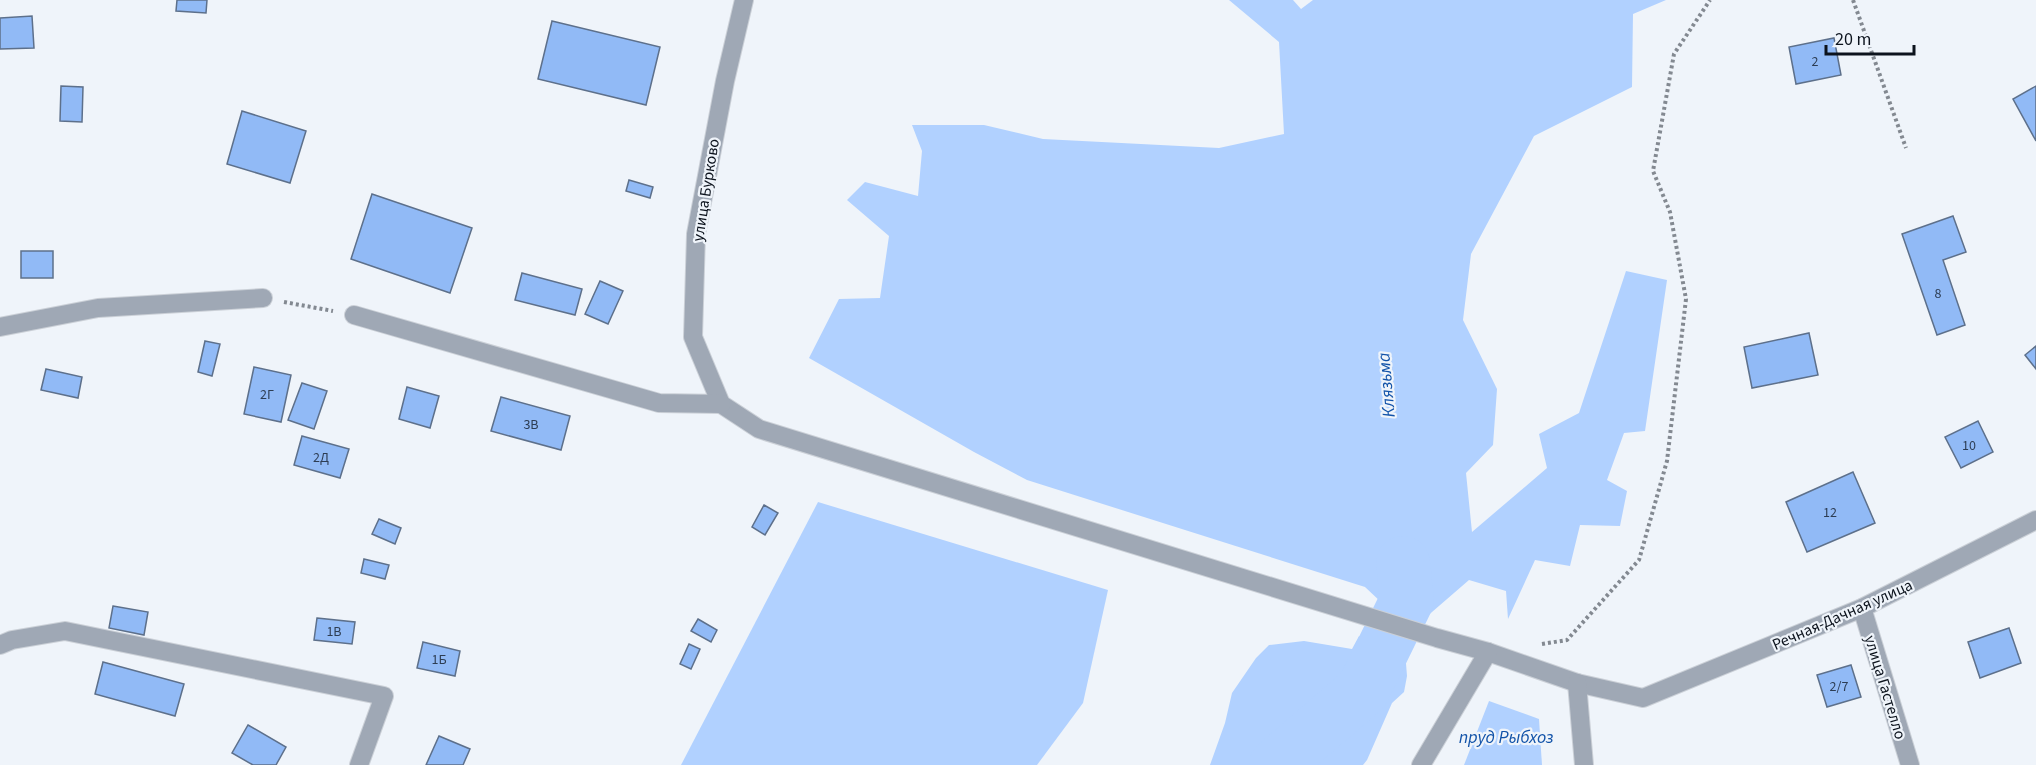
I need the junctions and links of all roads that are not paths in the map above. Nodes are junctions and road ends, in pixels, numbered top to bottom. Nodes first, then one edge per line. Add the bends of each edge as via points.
1 (744, 0) edge
2 (263, 298) road end
3 (354, 315) road end
4 (0, 327) edge
5 (720, 404) junction
6 (2036, 520) edge
7 (1862, 608) junction
8 (0, 645) edge
9 (1488, 652) junction
10 (1577, 683) junction
11 (359, 765) edge
12 (1421, 765) edge
13 (1584, 765) edge
14 (1910, 765) edge

1 - 5 street, улица Бурково via 724,81 696,234 693,337
2 - 4 street via 98,308
3 - 5 street via 659,403
5 - 9 street via 759,429
6 - 7 street, Речная-Дачная улица
7 - 10 street, Речная-Дачная улица via 1643,698
7 - 14 street, улица Гастелло
8 - 11 street via 65,632 384,696
9 - 10 street
9 - 12 street
10 - 13 street

